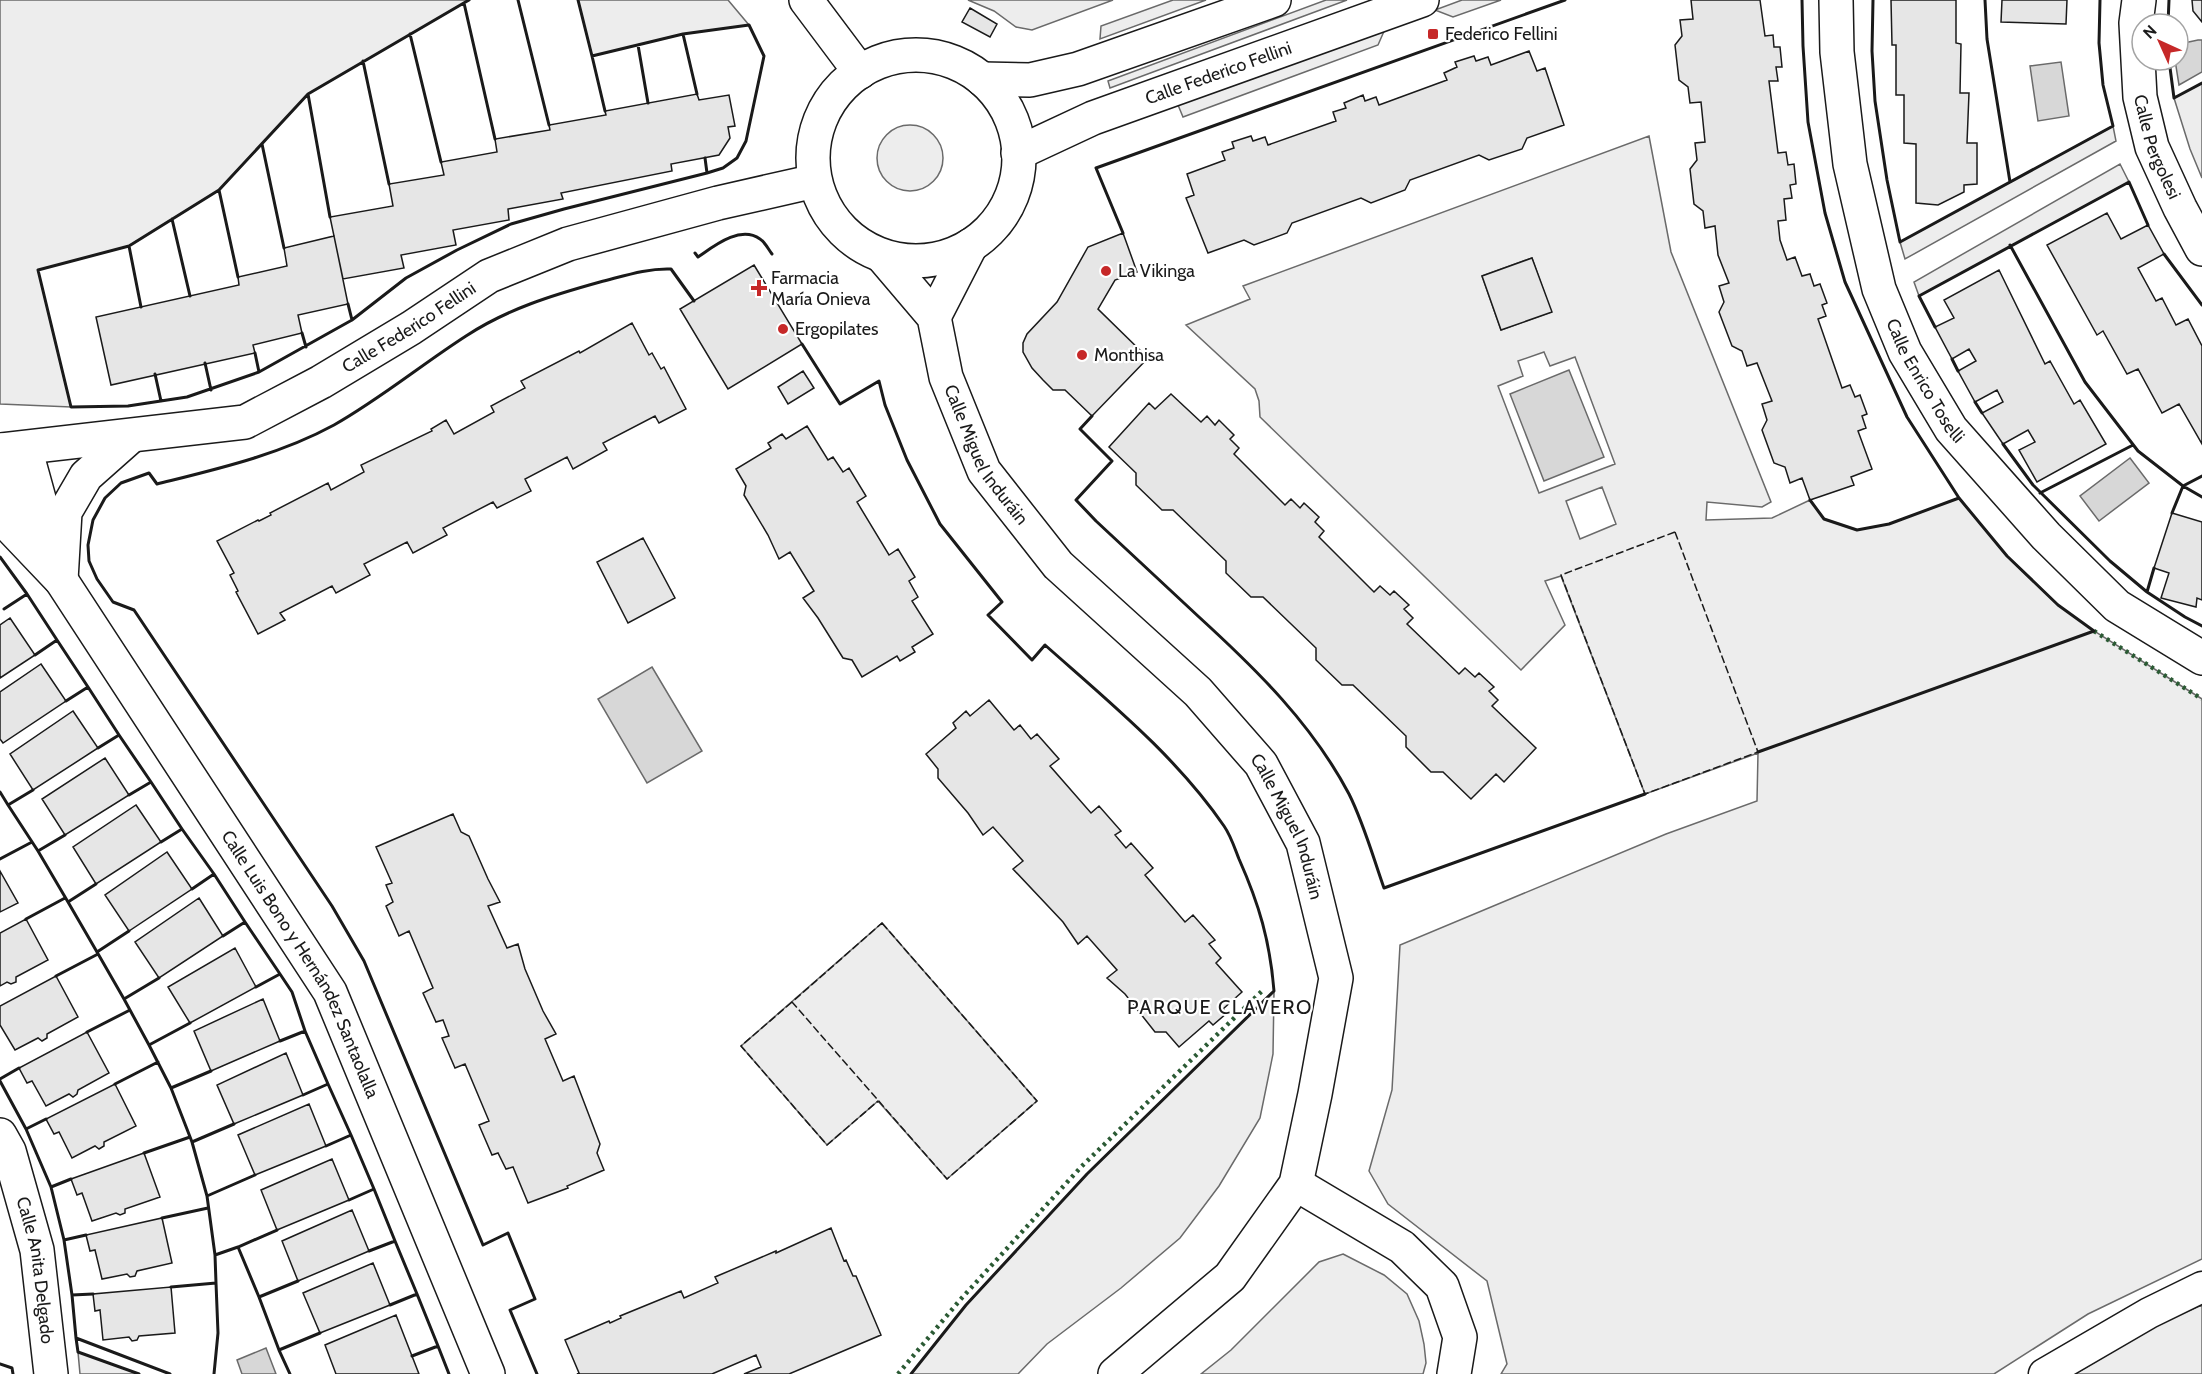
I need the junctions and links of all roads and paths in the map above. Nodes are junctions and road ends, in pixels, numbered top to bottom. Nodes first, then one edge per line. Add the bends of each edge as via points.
1 (806, 0) edge
2 (1274, 0) edge
3 (1422, 0) edge
4 (1836, 0) edge
5 (2139, 0) edge
6 (860, 72) junction
7 (982, 79) junction
8 (1018, 153) junction
9 (815, 181) junction
10 (971, 245) junction
11 (2202, 249) edge
12 (884, 257) junction
13 (934, 317) junction
14 (130, 437) junction
15 (9, 450) edge
16 (8, 523) edge
17 (61, 580) junction
18 (2202, 658) edge
19 (0, 1135) edge
20 (1296, 1184) junction
21 (2202, 1287) edge
22 (51, 1374) edge
23 (488, 1374) edge
24 (1115, 1374) edge
25 (1454, 1374) edge
26 (2044, 1374) edge

1 - 6 street
2 - 7 street via 1078,69 1030,80
3 - 8 street, Calle Federico Fellini via 1093,118
4 - 18 street, Calle Enrico Toselli via 1837,52 1850,164 1879,289 1905,351 1951,429 2046,536 2117,606
5 - 11 street, Calle Pergolesi via 2136,23 2140,97 2152,147
6 - 7 street via 901,56 930,56 957,64
6 - 9 street via 832,99 819,123 813,150
7 - 8 street via 1001,100 1014,125
8 - 10 street via 1017,180 1007,205 992,228
9 - 12 street via 826,210 841,230 860,246
9 - 14 street, Calle Federico Fellini via 568,244 489,276 321,382 245,422
10 - 12 street via 944,258 914,262
10 - 13 street
12 - 13 street
13 - 20 street, Calle Miguel Induráin via 946,377 984,471 1058,565 1198,692 1253,755 1303,843 1336,978
14 - 15 street, Calle Federico Fellini
14 - 17 street via 86,476 65,512
15 - 16 street
15 - 17 street, Calle Luis Bono y Hernández Santaolalla
16 - 17 street, Calle Luis Bono y Hernández Santaolalla
17 - 23 street, Calle Luis Bono y Hernández Santaolalla via 330,992
19 - 22 street, Calle Anita Delgado via 9,1151 38,1250
20 - 24 street, Calle Miguel Induráin via 1230,1277
20 - 25 street via 1402,1247 1442,1286 1460,1337
21 - 26 street

